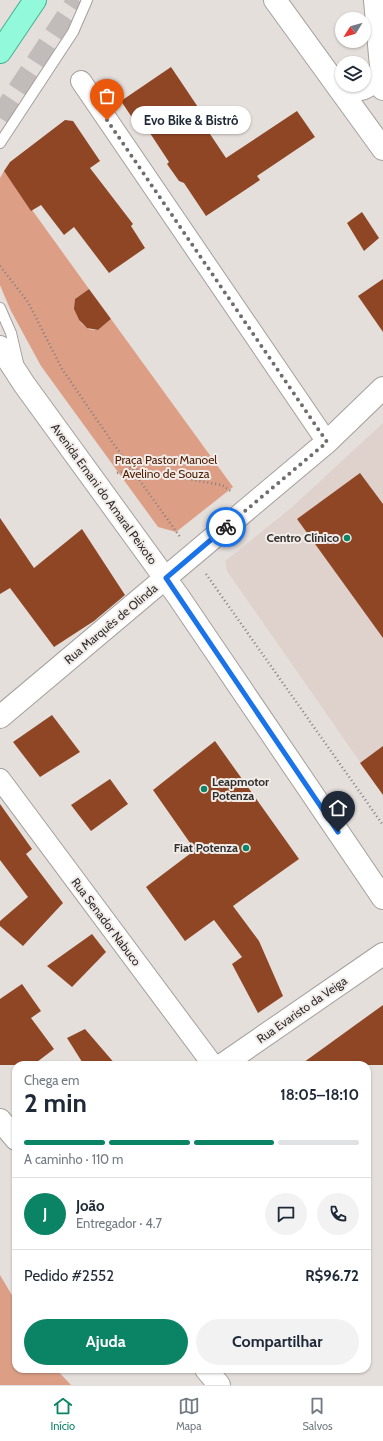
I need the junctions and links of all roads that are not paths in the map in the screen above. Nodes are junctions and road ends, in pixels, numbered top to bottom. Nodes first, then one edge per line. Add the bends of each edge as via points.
1 (35, 0) edge
2 (87, 0) edge
3 (275, 0) edge
4 (375, 0) edge
5 (0, 52) edge
6 (81, 81) dead end
7 (335, 82) edge
8 (382, 82) edge
9 (371, 85) edge
10 (342, 92) edge
11 (0, 143) edge
12 (383, 149) edge
13 (0, 308) edge
14 (0, 347) edge
15 (0, 363) edge
16 (24, 384) junction
17 (383, 388) edge
18 (327, 442) junction
19 (166, 578) junction
20 (0, 717) edge
21 (0, 779) edge
22 (383, 898) edge
23 (383, 954) edge
24 (210, 1061) edge
25 (228, 1061) edge
26 (0, 1120) edge
27 (12, 1134) edge
28 (209, 1373) edge
29 (219, 1385) edge

1 - 5 main road
2 - 11 lane via 73,32
3 - 7 street
4 - 8 street
6 - 18 street
8 - 9 street
10 - 12 street
13 - 16 lane via 11,334
14 - 16 street, Avenida Ernani do Amaral Peixoto
15 - 16 street
16 - 19 street, Avenida Ernani do Amaral Peixoto
17 - 18 street, Rua Marquês de Olinda
18 - 19 street, Rua Marquês de Olinda
19 - 20 street, Rua Marquês de Olinda
19 - 22 street, Avenida Ernani do Amaral Peixoto
21 - 24 street, Rua Senador Nabuco
23 - 25 street, Rua Evaristo da Veiga
26 - 27 street
28 - 29 street

